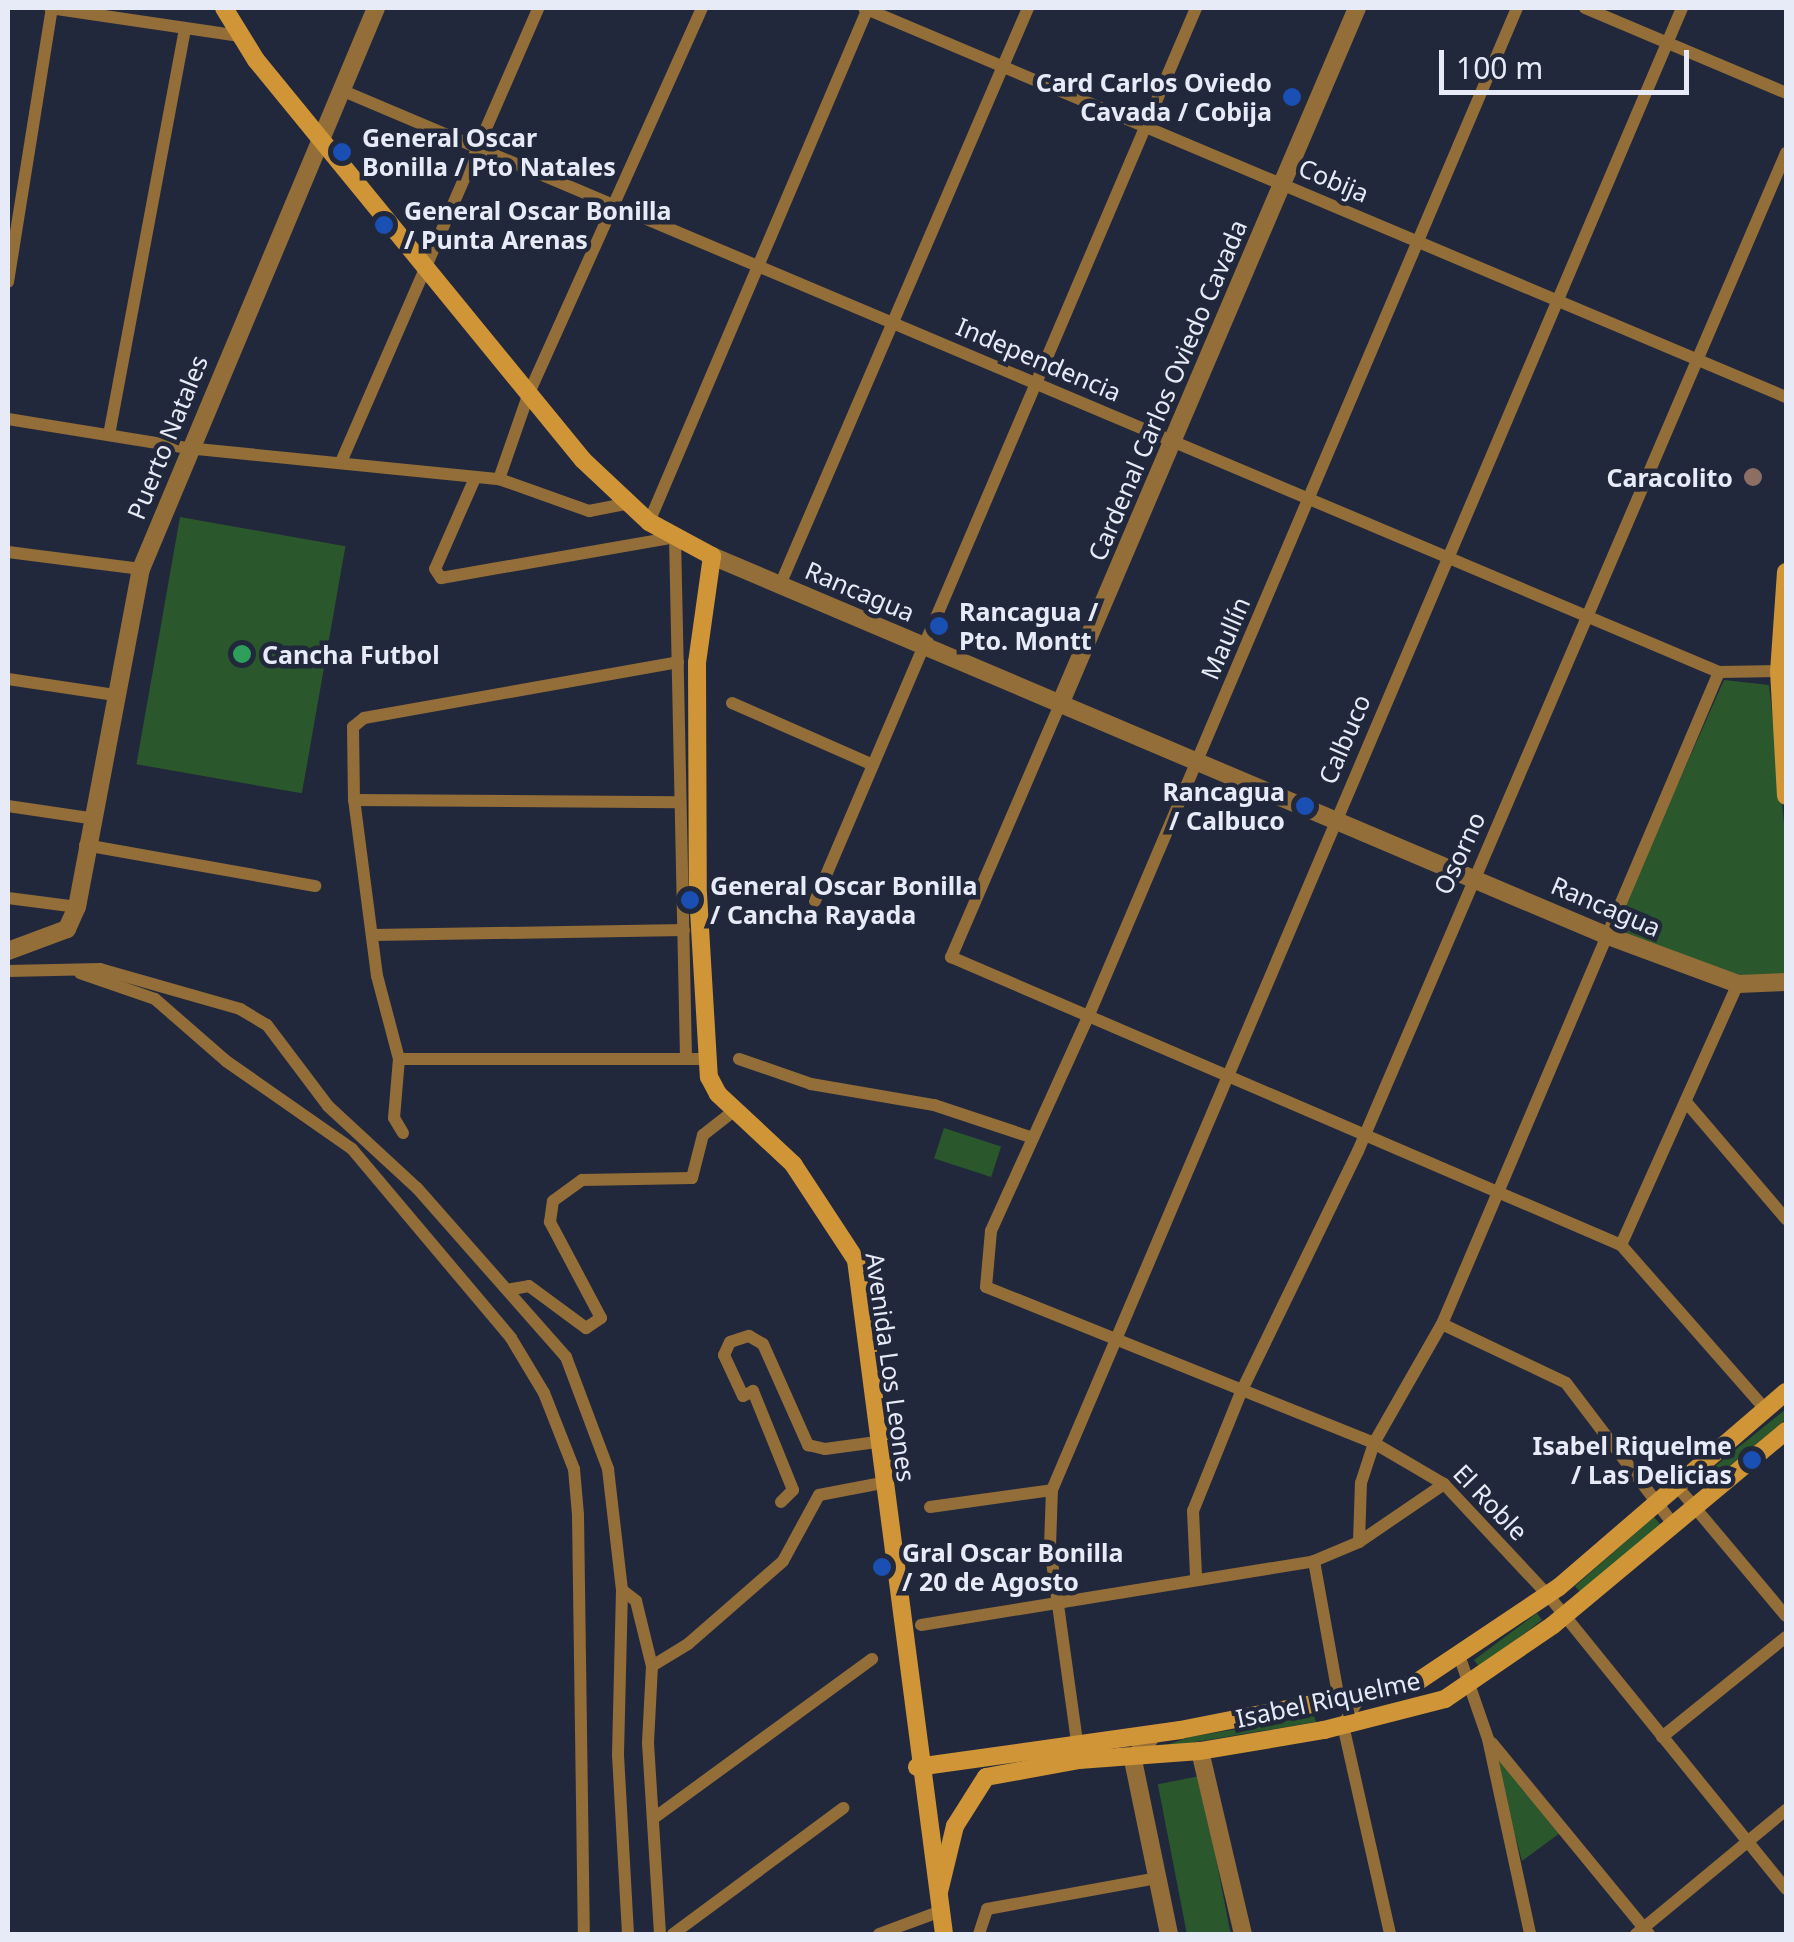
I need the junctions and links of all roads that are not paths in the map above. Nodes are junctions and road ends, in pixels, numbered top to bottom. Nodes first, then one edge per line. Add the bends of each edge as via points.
1 (51, 8) edge
2 (224, 8) edge
3 (376, 8) edge
4 (538, 8) edge
5 (702, 8) edge
6 (867, 8) edge
7 (1028, 8) edge
8 (1196, 8) edge
9 (1357, 8) edge
10 (1517, 8) edge
11 (1585, 8) edge
12 (1682, 8) edge
13 (185, 30) junction
14 (240, 36) junction
15 (1667, 42) junction
16 (1002, 66) junction
17 (341, 90) junction
18 (1786, 93) edge
19 (1146, 126) junction
20 (322, 134) junction
21 (478, 148) junction
22 (1786, 153) edge
23 (1282, 183) junction
24 (616, 206) junction
25 (1418, 240) junction
26 (427, 261) junction
27 (758, 265) junction
28 (8, 282) edge
29 (1558, 298) junction
30 (893, 322) junction
31 (1699, 357) junction
32 (1036, 383) junction
33 (529, 393) junction
34 (1786, 396) edge
35 (8, 418) edge
36 (109, 435) junction
37 (1173, 440) junction
38 (187, 448) junction
39 (341, 462) junction
40 (476, 478) junction
41 (499, 479) junction
42 (1310, 498) junction
43 (626, 504) junction
44 (650, 522) junction
45 (675, 537) junction
46 (8, 552) edge
47 (712, 556) junction
48 (1447, 556) junction
49 (142, 569) junction
50 (1786, 572) edge
51 (780, 586) junction
52 (1588, 615) junction
53 (924, 645) junction
54 (678, 662) junction
55 (1779, 670) junction
56 (1719, 672) junction
57 (8, 679) edge
58 (115, 695) junction
59 (1062, 702) junction
60 (732, 704) dead end
61 (1198, 760) junction
62 (873, 766) junction
63 (1786, 796) edge
64 (354, 800) junction
65 (678, 802) junction
66 (8, 806) edge
67 (1335, 817) junction
68 (89, 818) junction
69 (86, 844) junction
70 (1476, 877) junction
71 (315, 886) dead end
72 (8, 898) edge
73 (814, 902) dead end
74 (77, 907) junction
75 (684, 930) junction
76 (1603, 934) junction
77 (373, 935) junction
78 (8, 951) edge
79 (69, 969) junction
80 (8, 970) edge
81 (1738, 984) junction
82 (1783, 984) edge
83 (1088, 1017) junction
84 (686, 1058) junction
85 (740, 1058) dead end
86 (399, 1059) junction
87 (706, 1059) junction
88 (1224, 1076) junction
89 (1686, 1102) junction
90 (735, 1110) junction
91 (403, 1133) dead end
92 (1033, 1138) junction
93 (1364, 1138) junction
94 (1496, 1193) junction
95 (1786, 1219) edge
96 (1621, 1245) junction
97 (986, 1287) joint
98 (512, 1290) junction
99 (1442, 1324) junction
100 (1111, 1340) junction
101 (1242, 1390) junction
102 (1786, 1392) edge
103 (1765, 1409) junction
104 (1786, 1431) edge
105 (877, 1442) junction
106 (1374, 1443) junction
107 (882, 1482) junction
108 (1444, 1484) junction
109 (1676, 1485) junction
110 (1052, 1490) junction
111 (781, 1502) dead end
112 (1656, 1502) junction
113 (1695, 1506) junction
114 (930, 1507) dead end
115 (1674, 1524) junction
116 (1359, 1542) junction
117 (1314, 1560) junction
118 (1196, 1575) junction
119 (622, 1590) junction
120 (1548, 1596) junction
121 (1056, 1602) junction
122 (1563, 1616) junction
123 (1786, 1616) edge
124 (922, 1625) dead end
125 (1786, 1637) edge
126 (1460, 1658) junction
127 (872, 1659) dead end
128 (652, 1666) junction
129 (1467, 1686) junction
130 (1359, 1699) junction
131 (1339, 1700) junction
132 (1343, 1725) junction
133 (1154, 1734) junction
134 (1662, 1736) junction
135 (1488, 1739) junction
136 (1200, 1752) junction
137 (1078, 1753) junction
138 (1133, 1760) junction
139 (917, 1767) junction
140 (843, 1808) dead end
141 (1786, 1810) edge
142 (654, 1818) junction
143 (1748, 1842) junction
144 (1158, 1878) junction
145 (1786, 1890) edge
146 (937, 1907) junction
147 (1643, 1932) edge
148 (584, 1934) edge
149 (628, 1934) edge
150 (660, 1934) edge
151 (673, 1934) edge
152 (879, 1934) edge
153 (944, 1934) edge
154 (978, 1934) edge
155 (1170, 1934) edge
156 (1243, 1934) edge
157 (1390, 1934) edge
158 (1530, 1934) edge

1 - 13 street
1 - 28 street
2 - 14 main road, Rancagua
3 - 17 street, Puerto Natales
4 - 21 street
5 - 24 street
6 - 16 street, Cobija
6 - 27 street
7 - 16 street
8 - 19 street
9 - 23 street, Cardenal Carlos Oviedo Cavada
10 - 25 street, Maullín
11 - 15 street
12 - 15 street, Calbuco
13 - 14 street
13 - 36 street
14 - 20 main road, Rancagua
15 - 18 street
15 - 29 street, Calbuco
16 - 19 street, Cobija
16 - 30 street
17 - 20 street, Puerto Natales
17 - 21 street, Independencia
19 - 23 street, Cobija
19 - 32 street
20 - 26 main road, Rancagua
20 - 38 street, Puerto Natales
21 - 24 street, Independencia
21 - 26 street
22 - 31 street, Osorno
23 - 25 street, Cobija
23 - 37 street, Cardenal Carlos Oviedo Cavada
24 - 27 street, Independencia
24 - 33 street
25 - 29 street, Cobija
25 - 42 street, Maullín
26 - 33 main road, Rancagua
26 - 39 street
27 - 30 street, Independencia
27 - 44 street
29 - 31 street, Cobija
29 - 48 street, Calbuco
30 - 32 street, Independencia
30 - 51 street
31 - 34 street, Cobija
31 - 52 street, Osorno
32 - 37 street, Independencia
32 - 53 street
33 - 41 street
33 - 43 main road, Rancagua
35 - 36 street
36 - 38 street
37 - 42 street, Independencia
37 - 59 street, Cardenal Carlos Oviedo Cavada
38 - 39 street
38 - 49 street, Puerto Natales
39 - 40 street
40 - 41 street
40 - 45 street via 434,569 441,578
41 - 43 street via 589,512
42 - 48 street, Independencia
42 - 61 street, Maullín
43 - 44 main road, Rancagua
44 - 45 main road, Rancagua
45 - 47 main road, Rancagua
45 - 54 street
46 - 49 street
47 - 51 street, Rancagua
47 - 87 main road, Avenida Los Leones via 696,663
48 - 52 street, Independencia
48 - 67 street, Calbuco
49 - 58 street, Puerto Natales
50 - 55 main road
51 - 53 street, Rancagua
52 - 56 street, Independencia
52 - 70 street, Osorno
53 - 59 street, Rancagua
53 - 62 street
54 - 64 street via 364,718 348,740
54 - 65 street
55 - 56 street, Independencia
55 - 63 main road
56 - 76 street
57 - 58 street
58 - 68 street, Puerto Natales
59 - 61 street, Rancagua
59 - 83 street, Cardenal Carlos Oviedo Cavada via 952,956
60 - 62 street
61 - 67 street, Rancagua
61 - 83 street, Maullín
62 - 73 street
64 - 65 street
64 - 77 street
65 - 75 street
66 - 68 street
67 - 70 street, Rancagua
67 - 88 street, Calbuco
68 - 69 street, Puerto Natales
69 - 71 street
69 - 74 street, Puerto Natales
70 - 76 street, Rancagua
70 - 93 street, Osorno
72 - 74 street
74 - 78 street via 67,929
75 - 77 street
75 - 84 street
76 - 81 street, Rancagua
76 - 94 street
77 - 86 street
79 - 80 street
79 - 98 street via 100,970 240,1008 267,1025 328,1106
79 - 148 street via 155,1000 226,1061 352,1149 511,1338 544,1393 574,1469 578,1515
81 - 82 street, Rancagua
81 - 89 street
83 - 88 street
83 - 92 street, Maullín
84 - 86 street
84 - 87 street
85 - 92 street via 810,1084 934,1105
86 - 91 street via 394,1118
87 - 90 main road, Avenida Los Leones via 718,1094
88 - 93 street
88 - 100 street, Calbuco
89 - 95 street
89 - 96 street
90 - 98 street via 704,1135 692,1178 582,1180 553,1201 550,1222 601,1318 586,1328 528,1286
90 - 105 main road, Avenida Los Leones via 793,1164 856,1260
92 - 97 street, Maullín via 990,1231
93 - 94 street
93 - 101 street, Osorno
94 - 96 street
94 - 99 street
96 - 103 street
97 - 100 street, El Roble
98 - 119 street via 566,1357 588,1403 608,1469
99 - 106 street
99 - 112 street via 1566,1383
100 - 101 street, El Roble
100 - 110 street, Calbuco
101 - 106 street, El Roble
101 - 118 street, Osorno via 1193,1511
102 - 103 main road, Isabel Riquelme
103 - 109 main road, Isabel Riquelme
104 - 113 main road, Isabel Riquelme
105 - 107 main road, Avenida Los Leones
105 - 111 street via 808,1445 763,1344 750,1336 730,1342 724,1356 743,1396 752,1391 793,1490
106 - 108 street, El Roble
106 - 116 street via 1361,1483
107 - 128 street via 819,1495 783,1562 688,1644
107 - 139 main road, Avenida Los Leones
108 - 116 street
108 - 120 street, El Roble
109 - 112 main road, Isabel Riquelme
109 - 113 street
110 - 114 street
110 - 121 street, Calbuco via 1047,1514
112 - 115 street
112 - 120 main road, Isabel Riquelme
113 - 115 main road, Isabel Riquelme
113 - 123 street
115 - 122 main road, Isabel Riquelme
116 - 117 street
117 - 118 street
117 - 131 street
118 - 121 street
119 - 128 street via 636,1601
119 - 149 street via 618,1755
120 - 122 street, El Roble
120 - 126 main road, Isabel Riquelme
121 - 124 street
121 - 137 street, Calbuco
122 - 129 main road, Isabel Riquelme
122 - 134 street, El Roble
125 - 134 street
126 - 129 street
126 - 130 main road, Isabel Riquelme via 1414,1684
127 - 142 street
128 - 142 street
129 - 132 main road, Isabel Riquelme via 1402,1712
129 - 135 street
130 - 131 main road, Isabel Riquelme
130 - 132 street
131 - 133 main road, Isabel Riquelme
132 - 136 main road, Isabel Riquelme
132 - 157 street
133 - 137 main road, Isabel Riquelme
133 - 138 street
134 - 143 street, El Roble
135 - 147 street
135 - 158 street
136 - 138 main road, Isabel Riquelme
136 - 156 street
137 - 138 main road, Isabel Riquelme
137 - 139 main road, Isabel Riquelme
137 - 146 main road, Isabel Riquelme via 986,1777 976,1786 955,1826
138 - 144 street
139 - 146 main road, Avenida Los Leones
140 - 151 street
141 - 143 street
142 - 150 street
143 - 145 street, El Roble
143 - 147 street
144 - 154 street via 987,1909
144 - 155 street
146 - 152 street
146 - 153 main road, Avenida Los Leones

